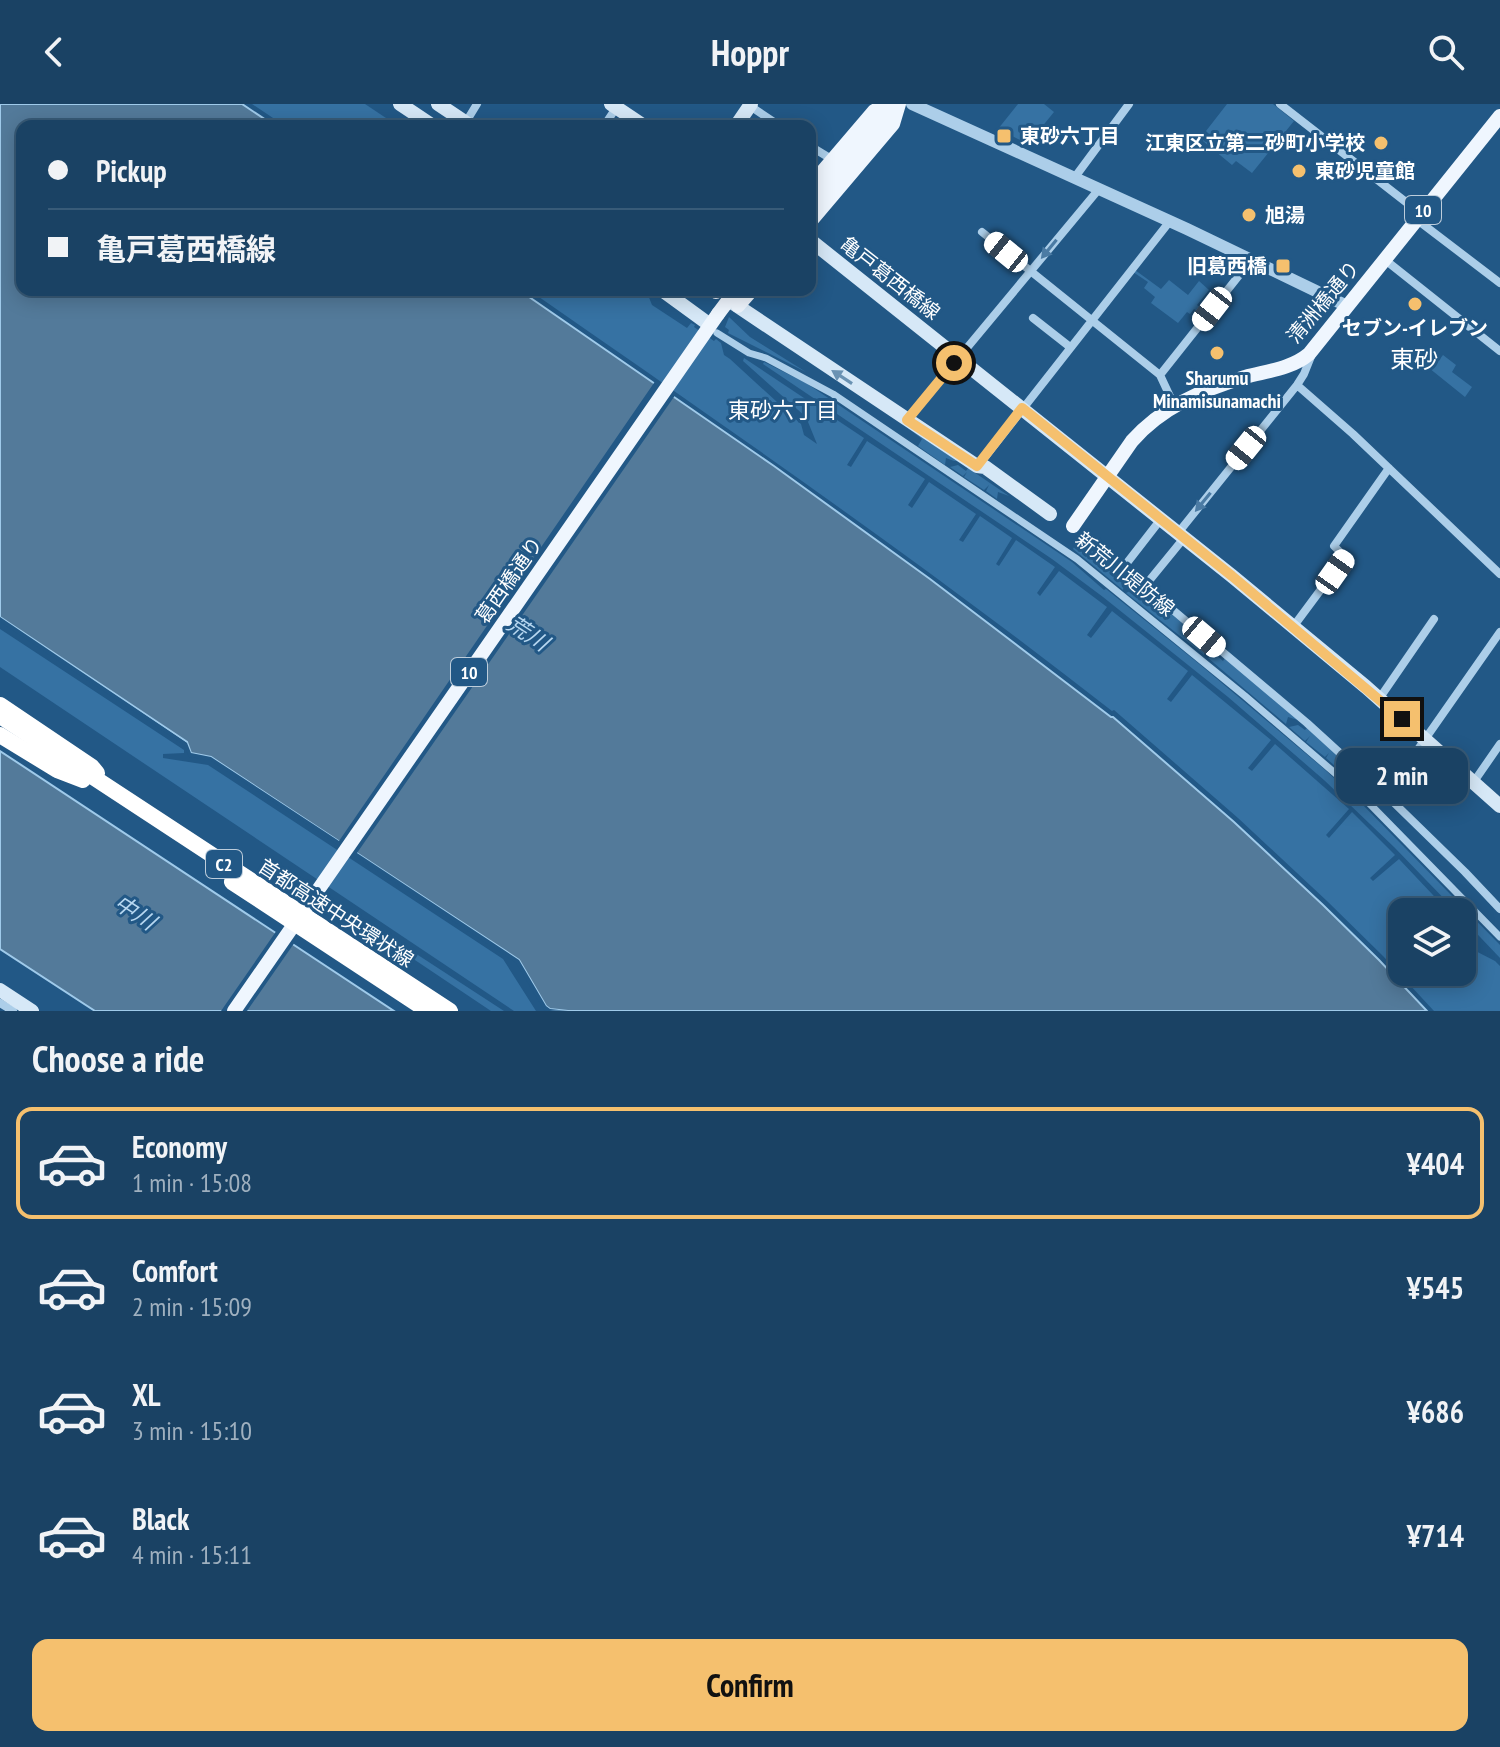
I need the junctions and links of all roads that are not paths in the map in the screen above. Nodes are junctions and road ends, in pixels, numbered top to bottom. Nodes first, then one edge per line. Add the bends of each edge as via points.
1 (400, 104) edge
2 (438, 104) edge
3 (897, 104) edge
4 (912, 104) edge
5 (1129, 104) edge
6 (1280, 104) edge
7 (615, 105) edge
8 (749, 105) edge
9 (886, 111) edge
10 (1500, 116) edge
11 (424, 120) edge
12 (462, 120) edge
13 (636, 120) edge
14 (771, 120) edge
15 (816, 150) edge
16 (833, 161) junction
17 (1075, 177) junction
18 (816, 179) edge
19 (1099, 189) junction
20 (816, 197) edge
21 (816, 215) edge
22 (1418, 216) junction
23 (1170, 221) junction
24 (982, 232) dead end
25 (816, 245) edge
26 (1252, 259) junction
27 (1384, 259) junction
28 (1031, 272) junction
29 (1500, 283) edge
30 (670, 296) edge
31 (723, 296) edge
32 (732, 296) edge
33 (747, 296) edge
34 (738, 306) junction
35 (1347, 306) junction
36 (1033, 318) dead end
37 (1091, 320) junction
38 (712, 326) junction
39 (1070, 347) junction
40 (1313, 349) junction
41 (1500, 351) edge
42 (959, 358) junction
43 (1160, 375) junction
44 (1297, 385) junction
45 (1174, 405) junction
46 (1022, 408) junction
47 (907, 420) junction
48 (977, 466) junction
49 (1389, 468) junction
50 (1107, 476) junction
51 (1050, 514) dead end
52 (1161, 519) junction
53 (1073, 526) dead end
54 (1181, 535) junction
55 (1500, 574) edge
56 (1144, 587) junction
57 (1434, 619) dead end
58 (1293, 627) junction
59 (1500, 632) edge
60 (1379, 699) junction
61 (0, 705) edge
62 (0, 716) edge
63 (0, 727) edge
64 (0, 735) edge
65 (1425, 739) junction
66 (1500, 744) edge
67 (83, 780) junction
68 (1473, 783) junction
69 (107, 785) junction
70 (1386, 795) junction
71 (1500, 806) edge
72 (1500, 909) edge
73 (1500, 937) edge
74 (0, 990) edge
75 (0, 1003) edge
76 (13, 1011) edge
77 (32, 1011) edge
78 (234, 1011) edge
79 (428, 1011) edge
80 (450, 1011) edge

1 - 11 main road
2 - 12 main road
3 - 9 main road
3 - 21 main road via 893,124
4 - 17 street
5 - 17 street
6 - 22 street
7 - 13 main road
8 - 14 street
9 - 16 main road via 874,111
9 - 20 main road
10 - 22 main road, 清洲橋通り / 10
15 - 16 street
16 - 18 main road
17 - 19 street
19 - 23 street
19 -> 28 street
22 - 27 main road, 清洲橋通り / 10
22 - 29 street
23 - 26 street
23 - 37 street
24 - 28 street
25 - 42 main road, 亀戸葛西橋線
26 - 35 street
26 - 43 street
27 - 35 main road, 清洲橋通り / 10
27 - 41 street
28 - 37 street
28 - 42 street
30 - 38 main road, 新荒川堤防線
31 - 34 main road
32 - 38 main road, 葛西橋通り / 10, bridge
33 - 34 main road
47 -> 34 main road
35 - 40 main road, 清洲橋通り / 10
36 - 39 street
37 - 39 street
37 - 43 street
38 - 73 street, 新荒川堤防線 via 749,353 833,394 1074,557 1364,798
38 - 78 main road, 葛西橋通り / 10, bridge
39 - 46 street
40 - 44 street
40 - 45 main road, 清洲橋通り / 10 via 1289,365
42 - 46 main road, 亀戸葛西橋線
42 - 47 street
43 - 45 street
44 - 49 street
44 -> 54 street
45 - 50 main road, 清洲橋通り / 10 via 1143,429
46 - 48 street
46 - 50 main road, 亀戸葛西橋線
47 - 48 main road
48 - 51 main road
49 - 55 street
49 - 58 street via 1334,546 1345,557
50 - 52 main road, 亀戸葛西橋線
50 - 53 main road, 清洲橋通り / 10
52 - 54 main road, 亀戸葛西橋線
52 - 56 street via 1123,568
54 - 56 street
54 - 58 main road, 亀戸葛西橋線
56 - 70 street
57 - 60 street
58 - 60 main road, 亀戸葛西橋線
59 - 65 street
60 - 65 main road, 亀戸葛西橋線
61 - 69 highway via 92,767
62 - 69 highway, 首都高速中央環状線 / C2, bridge
63 - 67 highway, 首都高速中央環状線 / C2
64 - 67 highway
65 - 68 main road, 亀戸葛西橋線
65 - 70 street
66 - 68 street
67 - 79 highway, 首都高速中央環状線 / C2, bridge
68 - 71 main road, 亀戸葛西橋線
69 - 80 highway, 首都高速中央環状線 / C2, bridge
70 - 72 street
74 - 77 main road
75 - 76 street

